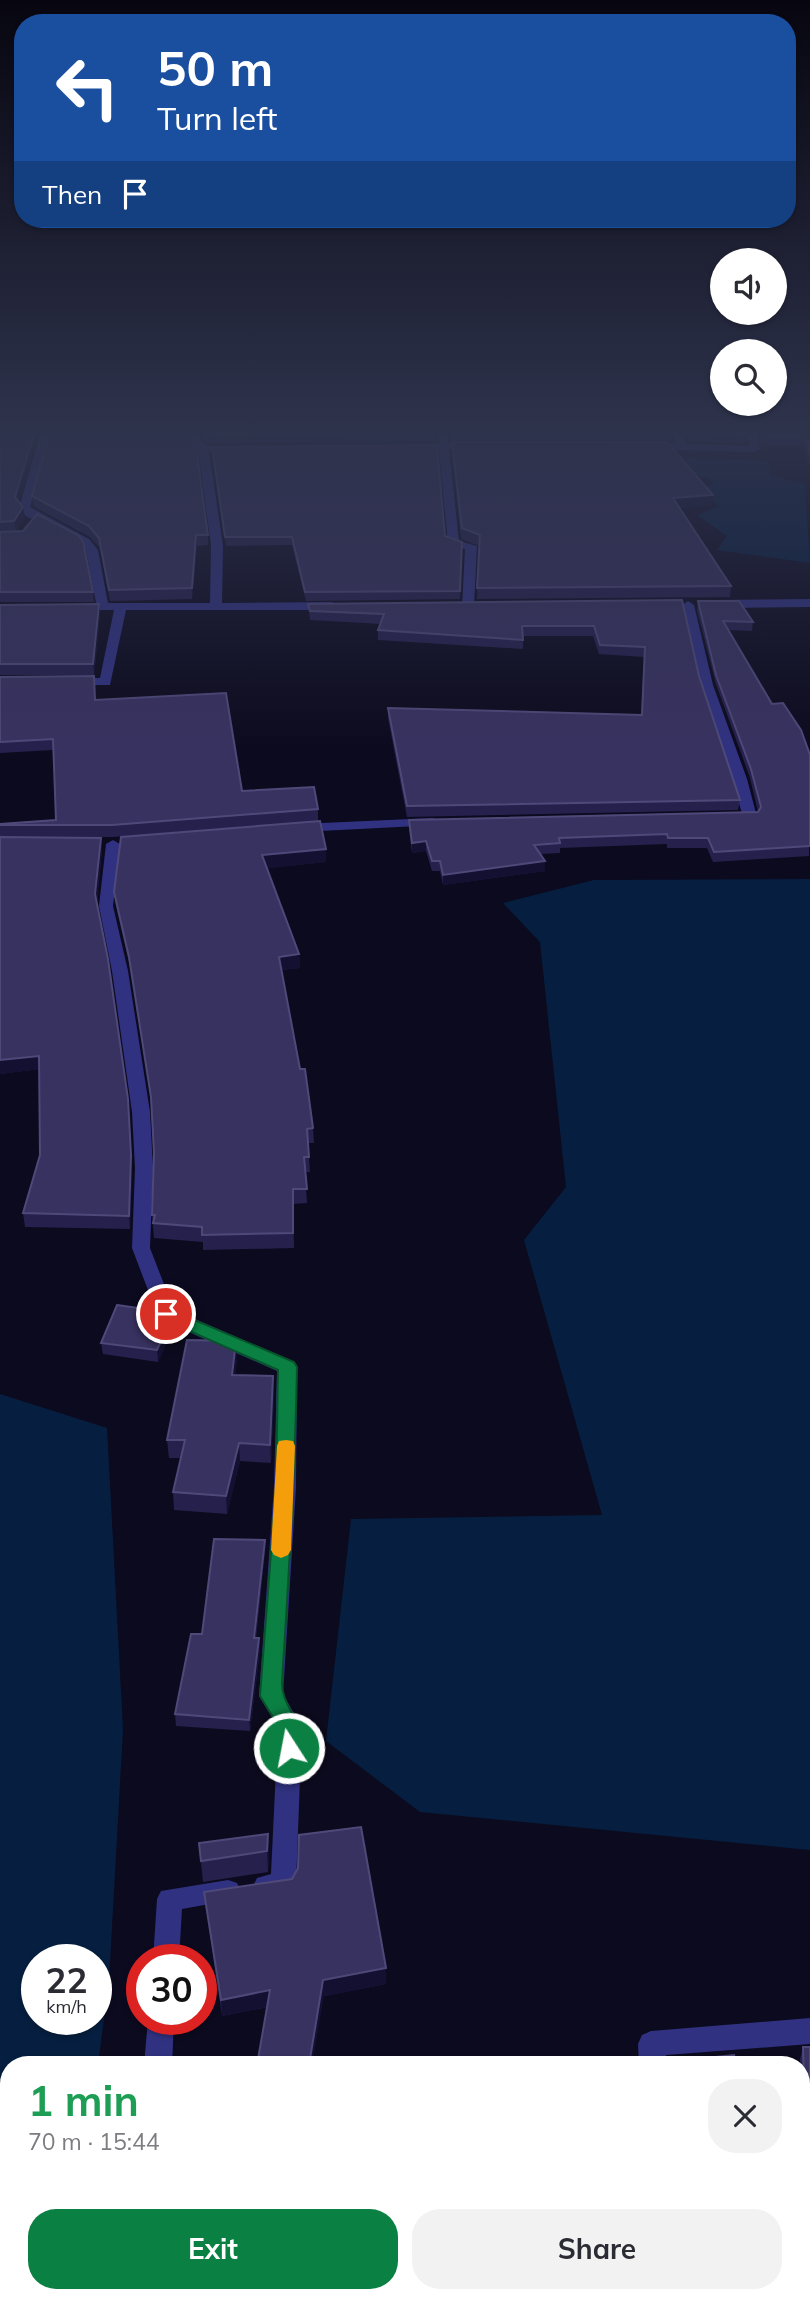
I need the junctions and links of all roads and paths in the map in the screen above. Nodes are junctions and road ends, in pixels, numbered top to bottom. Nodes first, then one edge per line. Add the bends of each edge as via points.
1 (70, 535) edge
2 (216, 535) edge
3 (453, 535) edge
4 (810, 603) edge
5 (349, 606) edge
6 (482, 606) edge
7 (61, 607) edge
8 (103, 607) junction
9 (121, 607) junction
10 (216, 607) junction
11 (53, 682) edge
12 (722, 818) edge
13 (444, 822) edge
14 (282, 830) edge
15 (113, 844) dead end
16 (167, 1944) edge
17 (810, 2031) edge
18 (160, 2035) edge
19 (159, 2056) edge
20 (652, 2056) edge

1 - 8 street via 85,541 92,550
2 - 10 street
3 - 6 street via 454,544 471,546 462,606
4 - 12 street via 681,605 750,817
5 - 10 street
7 - 8 street
8 - 9 street
9 - 10 street
9 - 11 street via 106,682
13 - 14 street
15 - 16 street via 106,906 141,1112 141,1248 166,1314 288,1367 271,1696 290,1726 284,1884 170,1899
17 - 20 street via 651,2044
18 - 19 street

